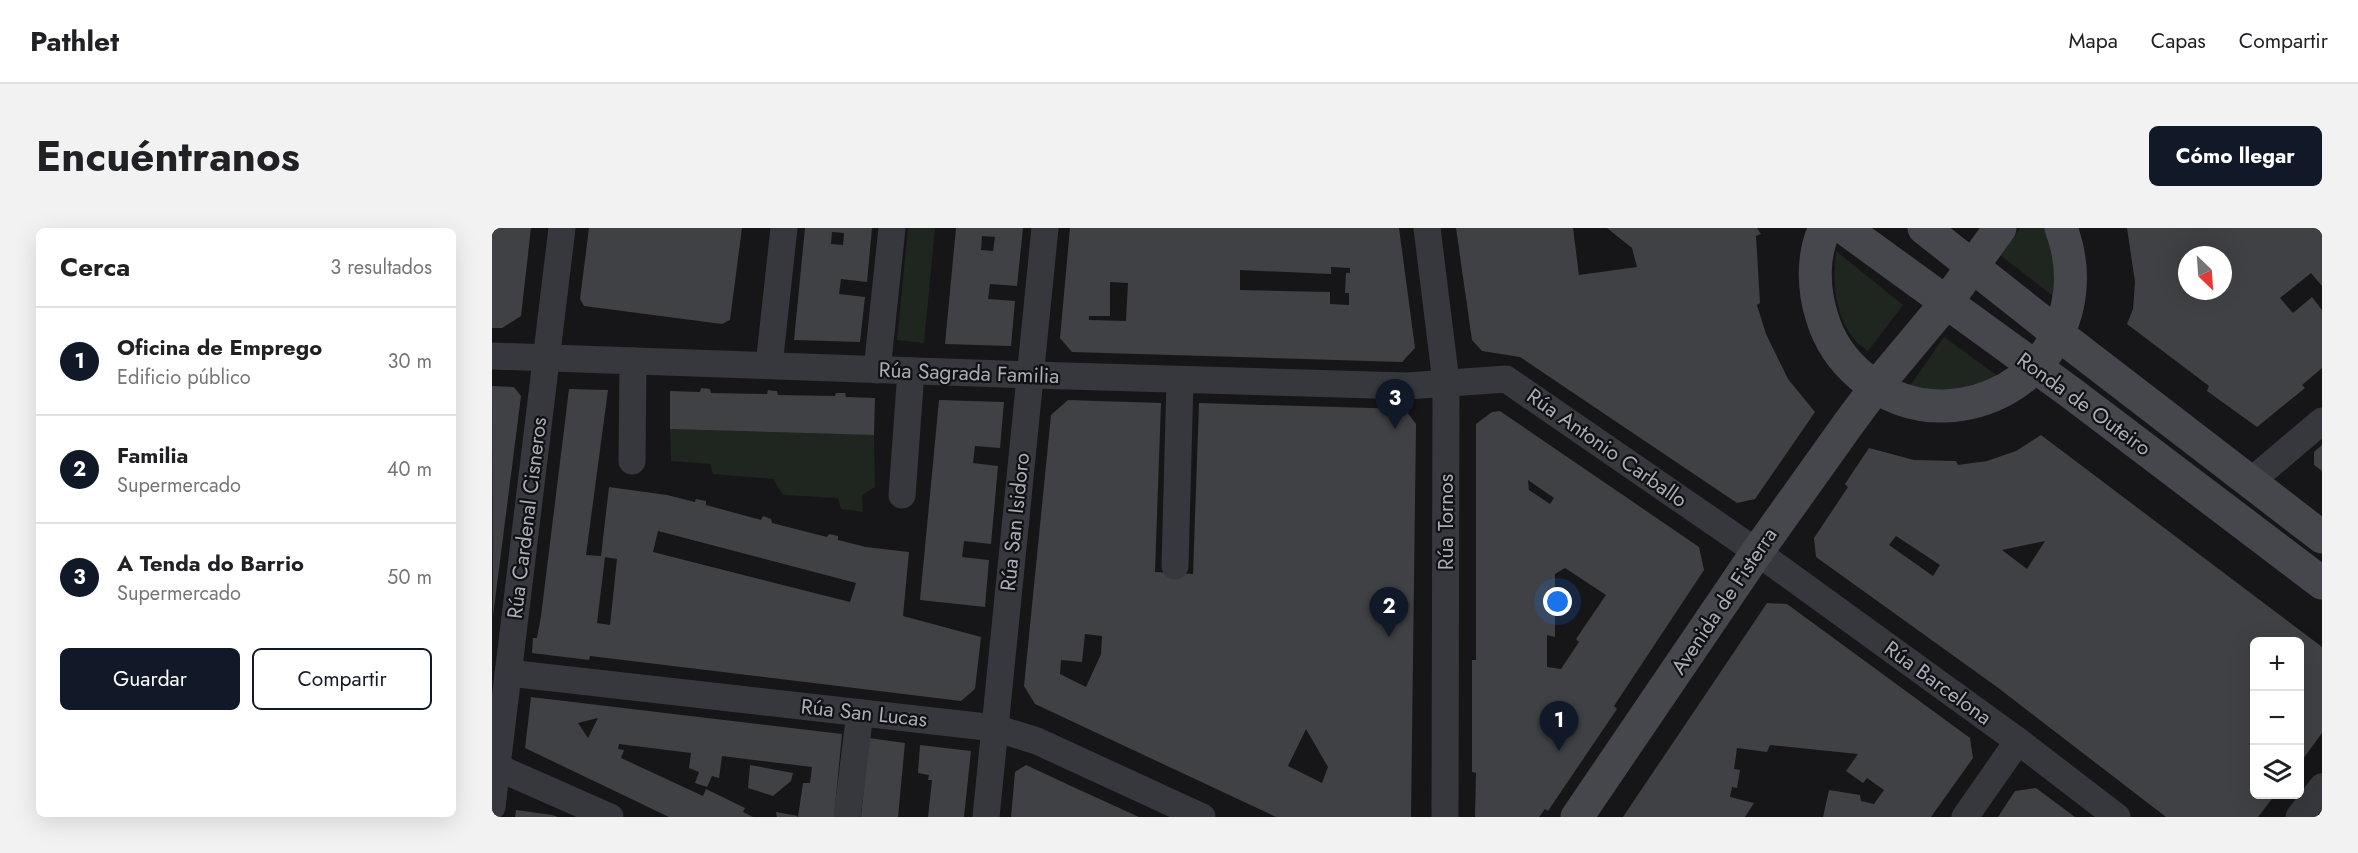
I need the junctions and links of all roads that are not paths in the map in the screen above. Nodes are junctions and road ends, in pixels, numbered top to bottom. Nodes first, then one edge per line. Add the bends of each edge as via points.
1 (562, 228) edge
2 (784, 228) edge
3 (892, 228) edge
4 (1045, 228) edge
5 (1426, 228) edge
6 (1825, 228) edge
7 (1844, 228) edge
8 (2000, 228) edge
9 (2061, 228) edge
10 (1952, 242) edge
11 (1937, 296) junction
12 (2058, 334) junction
13 (492, 356) edge
14 (546, 358) junction
15 (633, 361) junction
16 (769, 365) junction
17 (2036, 367) junction
18 (877, 370) junction
19 (911, 371) junction
20 (1030, 375) junction
21 (1180, 380) junction
22 (1446, 382) junction
23 (1875, 388) junction
24 (2322, 421) edge
25 (632, 461) dead end
26 (2250, 482) junction
27 (902, 495) dead end
28 (2322, 537) edge
29 (1757, 552) junction
30 (1175, 566) dead end
31 (2322, 584) edge
32 (508, 673) junction
33 (860, 712) junction
34 (995, 728) junction
35 (2018, 741) junction
36 (494, 765) edge
37 (2322, 787) edge
38 (492, 807) edge
39 (610, 817) edge
40 (847, 817) edge
41 (986, 817) edge
42 (1202, 817) edge
43 (1445, 817) edge
44 (1577, 817) edge
45 (1965, 817) edge
46 (2117, 817) edge
47 (2299, 817) edge

1 - 14 street, Rúa Cardenal Cisneros
2 - 16 street
3 - 18 street
4 - 20 street, Rúa San Isidoro
5 - 22 street, Rúa Tornos
6 - 23 main road via 1816,255 1816,299 1827,332 1845,361
7 - 11 main road, Ronda de Outeiro
8 - 10 main road, Avenida de Fisterra
9 - 12 main road via 2071,266 2069,305
10 - 11 main road, Avenida de Fisterra
10 - 12 main road, Ronda de Outeiro
11 - 17 main road, Ronda de Outeiro
11 - 23 main road, Avenida de Fisterra
12 - 17 main road
12 - 26 main road, Ronda de Outeiro
13 - 14 street, Rúa Sagrada Familia
14 - 15 street, Rúa Sagrada Familia
14 - 32 street, Rúa Cardenal Cisneros
15 - 16 street, Rúa Sagrada Familia
15 - 25 street
16 - 18 street, Rúa Sagrada Familia
17 - 23 main road via 1991,397 1962,405 1932,406 1901,400
17 - 31 main road, Ronda de Outeiro
18 - 19 street, Rúa Sagrada Familia
19 - 20 street, Rúa Sagrada Familia
19 - 27 street
20 - 21 street, Rúa Sagrada Familia
20 - 34 street, Rúa San Isidoro
21 - 22 street, Rúa Sagrada Familia via 1407,386
21 - 30 street
22 - 29 street, Rúa Antonio Carballo via 1506,379
22 - 43 street, Rúa Tornos
23 - 29 main road, Avenida de Fisterra
24 - 26 street
26 - 28 main road, Ronda de Outeiro
29 - 35 street, Rúa Barcelona
29 - 44 main road, Avenida de Fisterra
32 - 33 street, Rúa San Lucas
32 - 36 street, Rúa Cardenal Cisneros
33 - 34 street, Rúa San Lucas
33 - 40 street
34 - 41 street, Rúa San Isidoro
34 - 42 street, Rúa San Lucas via 1037,741
35 - 45 street
35 - 46 street, Rúa Barcelona
36 - 38 street, Rúa Cardenal Cisneros
36 - 39 street
37 - 47 street

